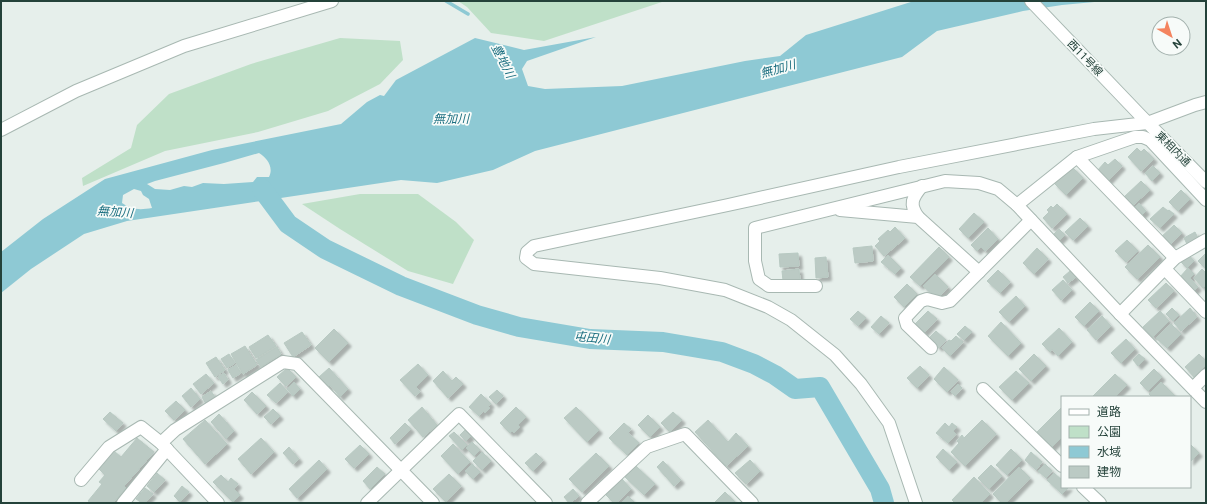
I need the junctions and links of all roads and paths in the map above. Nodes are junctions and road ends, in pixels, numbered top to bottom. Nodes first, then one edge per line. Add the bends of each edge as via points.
1 (332, 1) edge
2 (1031, 1) edge
3 (1206, 102) edge
4 (1143, 119) junction
5 (1, 130) edge
6 (1077, 157) junction
7 (1206, 182) edge
8 (922, 186) junction
9 (1206, 200) edge
10 (1017, 205) junction
11 (829, 210) junction
12 (918, 217) junction
13 (1031, 220) junction
14 (1206, 240) edge
15 (1175, 258) junction
16 (1165, 269) junction
17 (979, 272) junction
18 (816, 286) dead end
19 (1206, 312) edge
20 (1120, 314) junction
21 (932, 348) dead end
22 (1206, 375) edge
23 (1192, 388) junction
24 (984, 389) dead end
25 (1206, 402) edge
26 (164, 446) junction
27 (1061, 465) edge
28 (401, 470) junction
29 (81, 480) dead end
30 (1084, 488) edge
31 (123, 503) edge
32 (218, 503) edge
33 (367, 503) edge
34 (433, 503) edge
35 (546, 503) edge
36 (587, 503) edge
37 (752, 503) edge
38 (916, 503) edge
39 (1100, 503) edge

1 - 5 street via 184,46 76,91
2 - 4 street, 西11号線
3 - 4 street
4 - 7 street, 東相内通
4 - 38 street via 899,167 534,246 527,252 526,258 534,264 660,278 725,290 768,307 791,320 835,355 861,384 889,423
6 - 9 street via 1135,137 1143,137 1150,140
6 - 10 street
6 - 15 street
8 - 10 street via 945,181 979,183 998,190
8 - 11 street
8 - 12 street via 914,195 912,202 913,210
10 - 13 street
11 - 12 street
11 - 18 street via 755,228 759,279 769,286
12 - 17 street
13 - 17 street
13 - 20 street
14 - 15 street
15 - 16 street
16 - 19 street
16 - 20 street
17 - 21 street via 950,301 921,301 905,318 907,326
20 - 23 street
22 - 23 street
23 - 25 street
24 - 27 street
26 - 28 street via 175,430 283,362 297,364
26 - 29 street via 141,427 109,447
26 - 31 street
26 - 32 street
28 - 33 street
28 - 34 street
28 - 35 street via 459,414
30 - 39 street
36 - 37 street via 647,447 685,434

